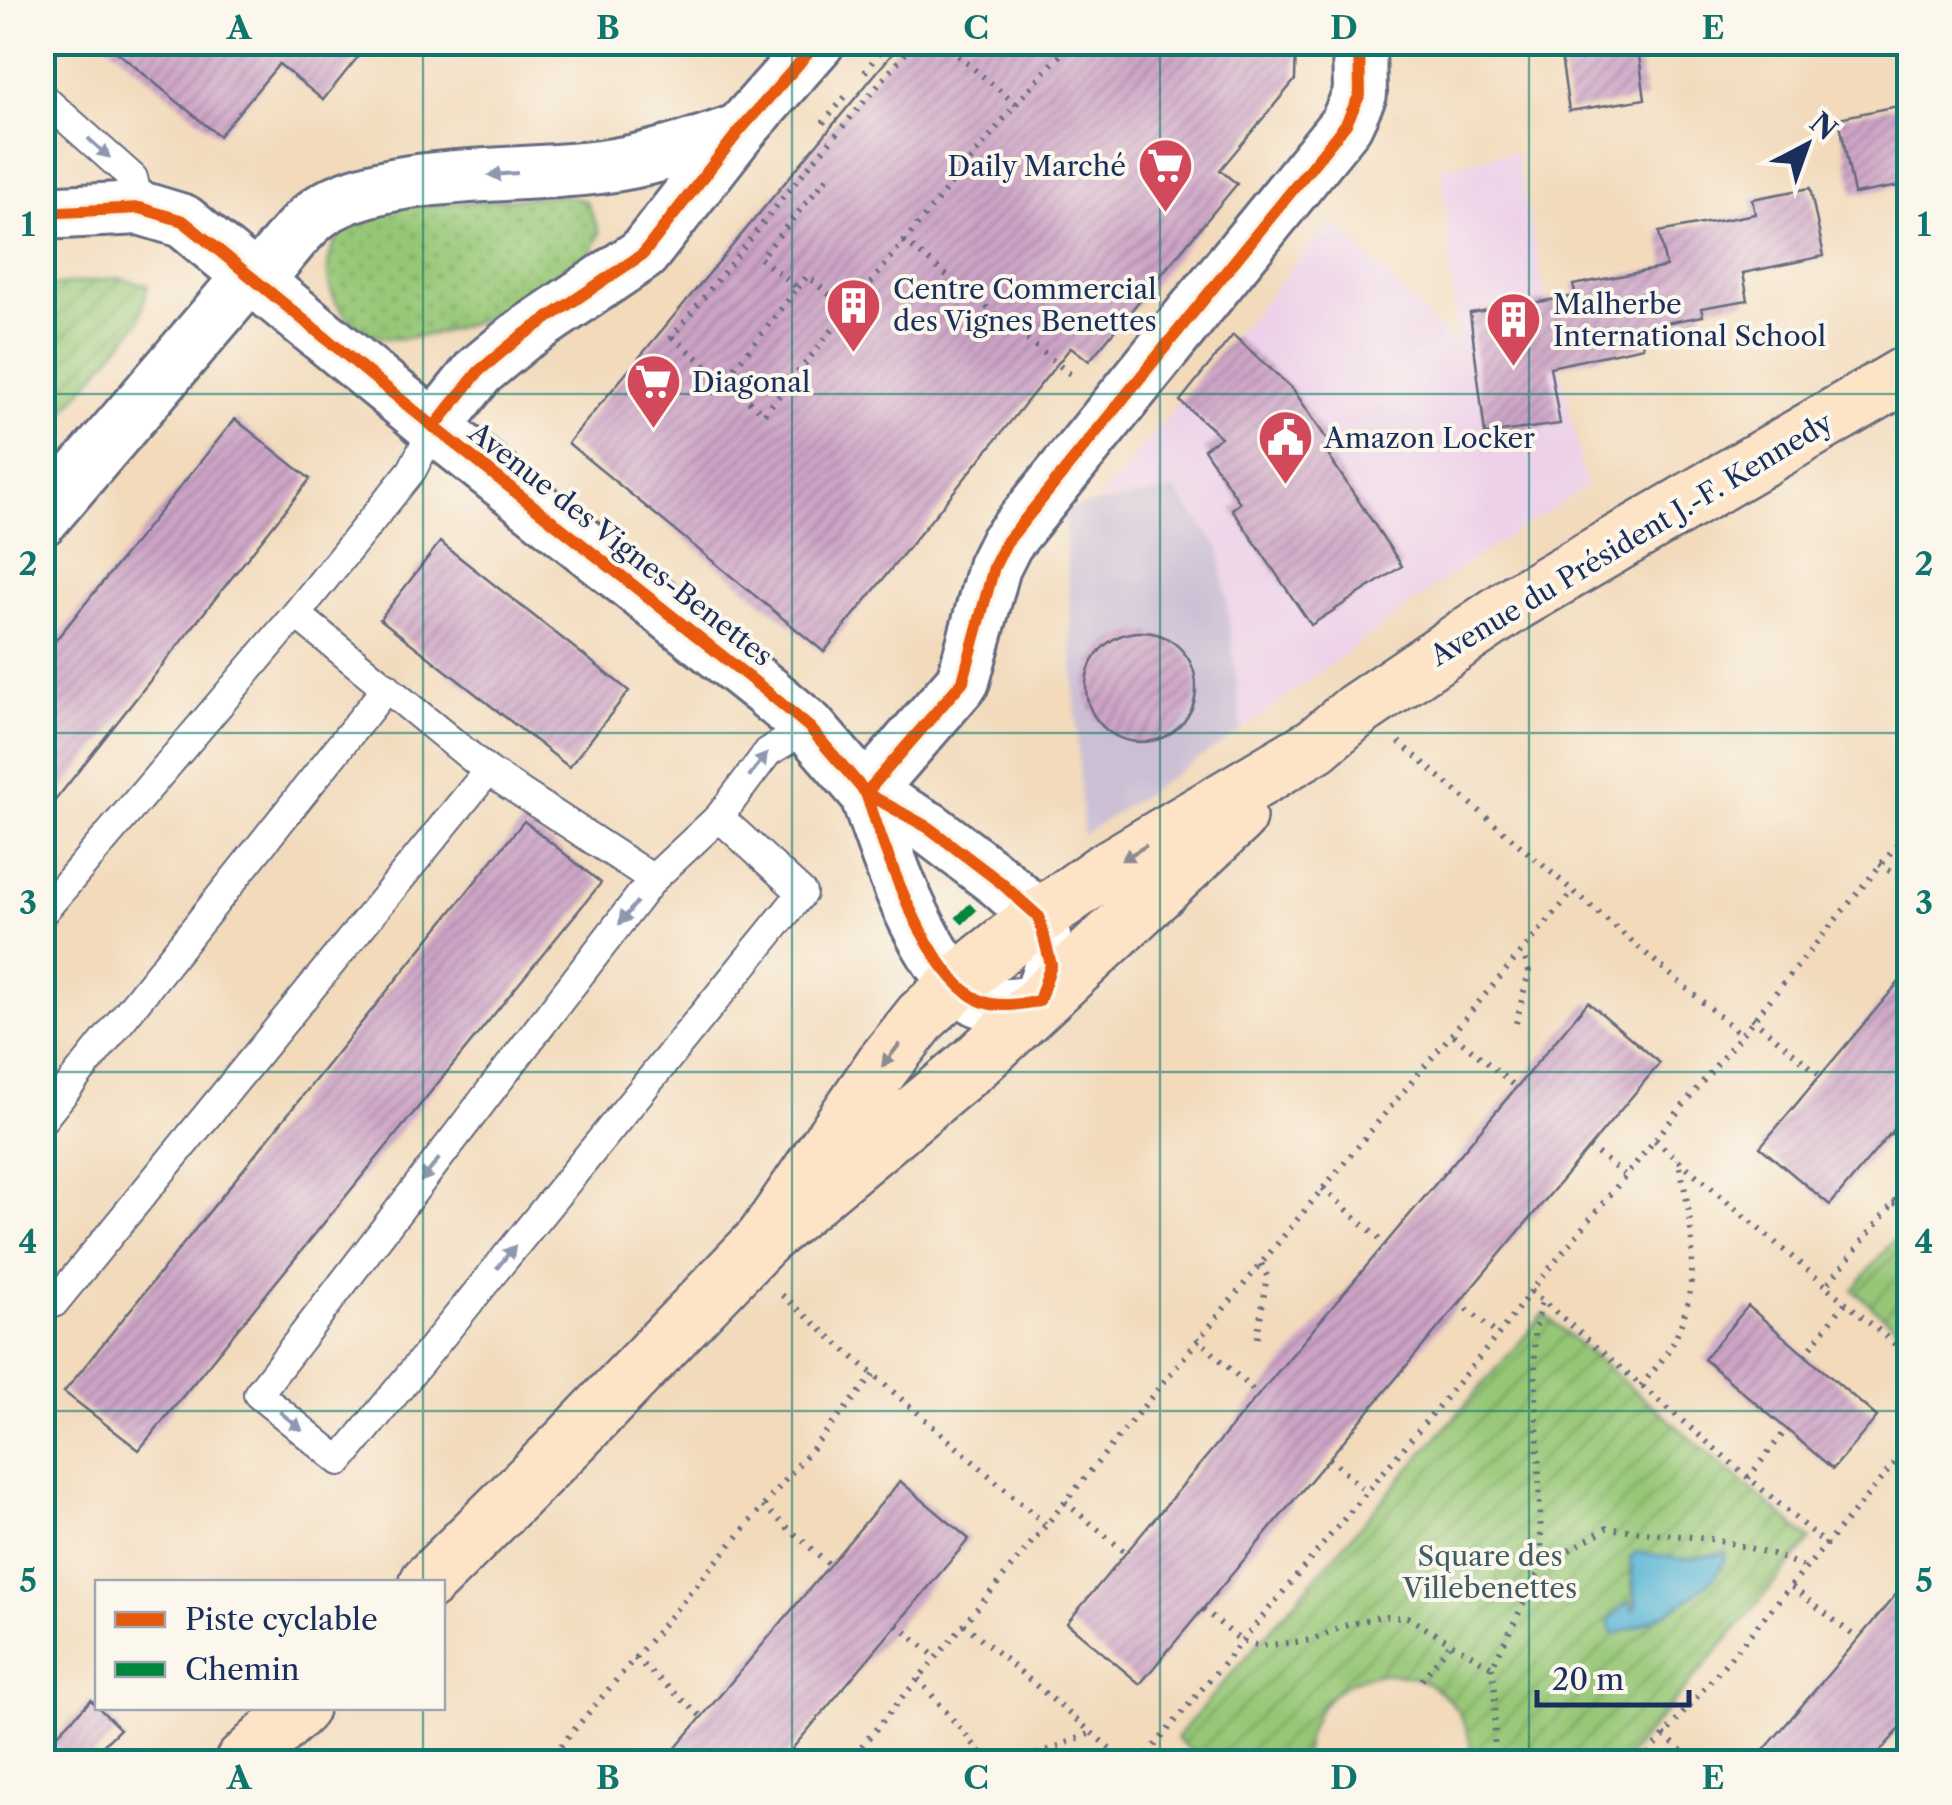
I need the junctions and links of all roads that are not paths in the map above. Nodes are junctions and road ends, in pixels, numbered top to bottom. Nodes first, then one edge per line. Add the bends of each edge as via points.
1 (818, 42) edge
2 (1359, 42) edge
3 (42, 97) edge
4 (740, 130) junction
5 (600, 167) junction
6 (140, 208) junction
7 (42, 214) edge
8 (643, 254) junction
9 (252, 280) junction
10 (1910, 372) edge
11 (434, 427) junction
12 (42, 519) edge
13 (296, 614) junction
14 (387, 688) junction
15 (810, 727) junction
16 (1308, 749) junction
17 (488, 771) junction
18 (866, 793) junction
19 (719, 817) junction
20 (654, 879) junction
21 (42, 914) edge
22 (1040, 917) junction
23 (958, 986) junction
24 (1039, 1002) junction
25 (42, 1120) edge
26 (753, 1250) junction
27 (42, 1295) edge
28 (430, 1580) edge
29 (298, 1710) edge
30 (244, 1762) edge

1 - 4 street
2 - 18 street via 1360,94 1346,124 1006,543 963,681
3 -> 6 lane via 133,178
4 - 5 street via 678,152
4 - 8 street
5 - 8 street via 634,188 646,216
5 -> 9 street via 355,192 319,212
6 - 7 street
6 - 9 street, Avenue des Vignes-Benettes via 183,221
8 - 11 street via 506,348
9 - 11 street, Avenue des Vignes-Benettes
9 - 12 street
10 - 16 main road, Avenue du Président J.-F. Kennedy via 1518,601
11 - 13 lane via 412,470
11 - 15 street, Avenue des Vignes-Benettes
13 - 14 lane
13 - 21 lane
14 - 17 lane
14 - 25 lane
15 - 18 street, Avenue des Vignes-Benettes
19 -> 15 lane via 768,752
16 -> 22 main road, Avenue du Président J.-F. Kennedy
16 - 24 main road, Avenue du Président J.-F. Kennedy
17 - 20 lane
17 - 27 lane via 54,1303
18 - 22 street, Avenue des Vignes-Benettes via 929,828
18 - 23 street, Avenue des Vignes-Benettes via 890,865
19 - 20 lane
20 -> 19 lane via 258,1394 340,1461 802,894
22 - 23 main road, Avenue du Président J.-F. Kennedy
22 - 24 street via 1051,966
23 - 24 street via 980,1001
23 -> 26 main road, Avenue du Président J.-F. Kennedy via 922,1016 883,1066
24 - 26 main road, Avenue du Président J.-F. Kennedy
26 - 28 main road, Avenue du Président J.-F. Kennedy
29 - 30 main road

